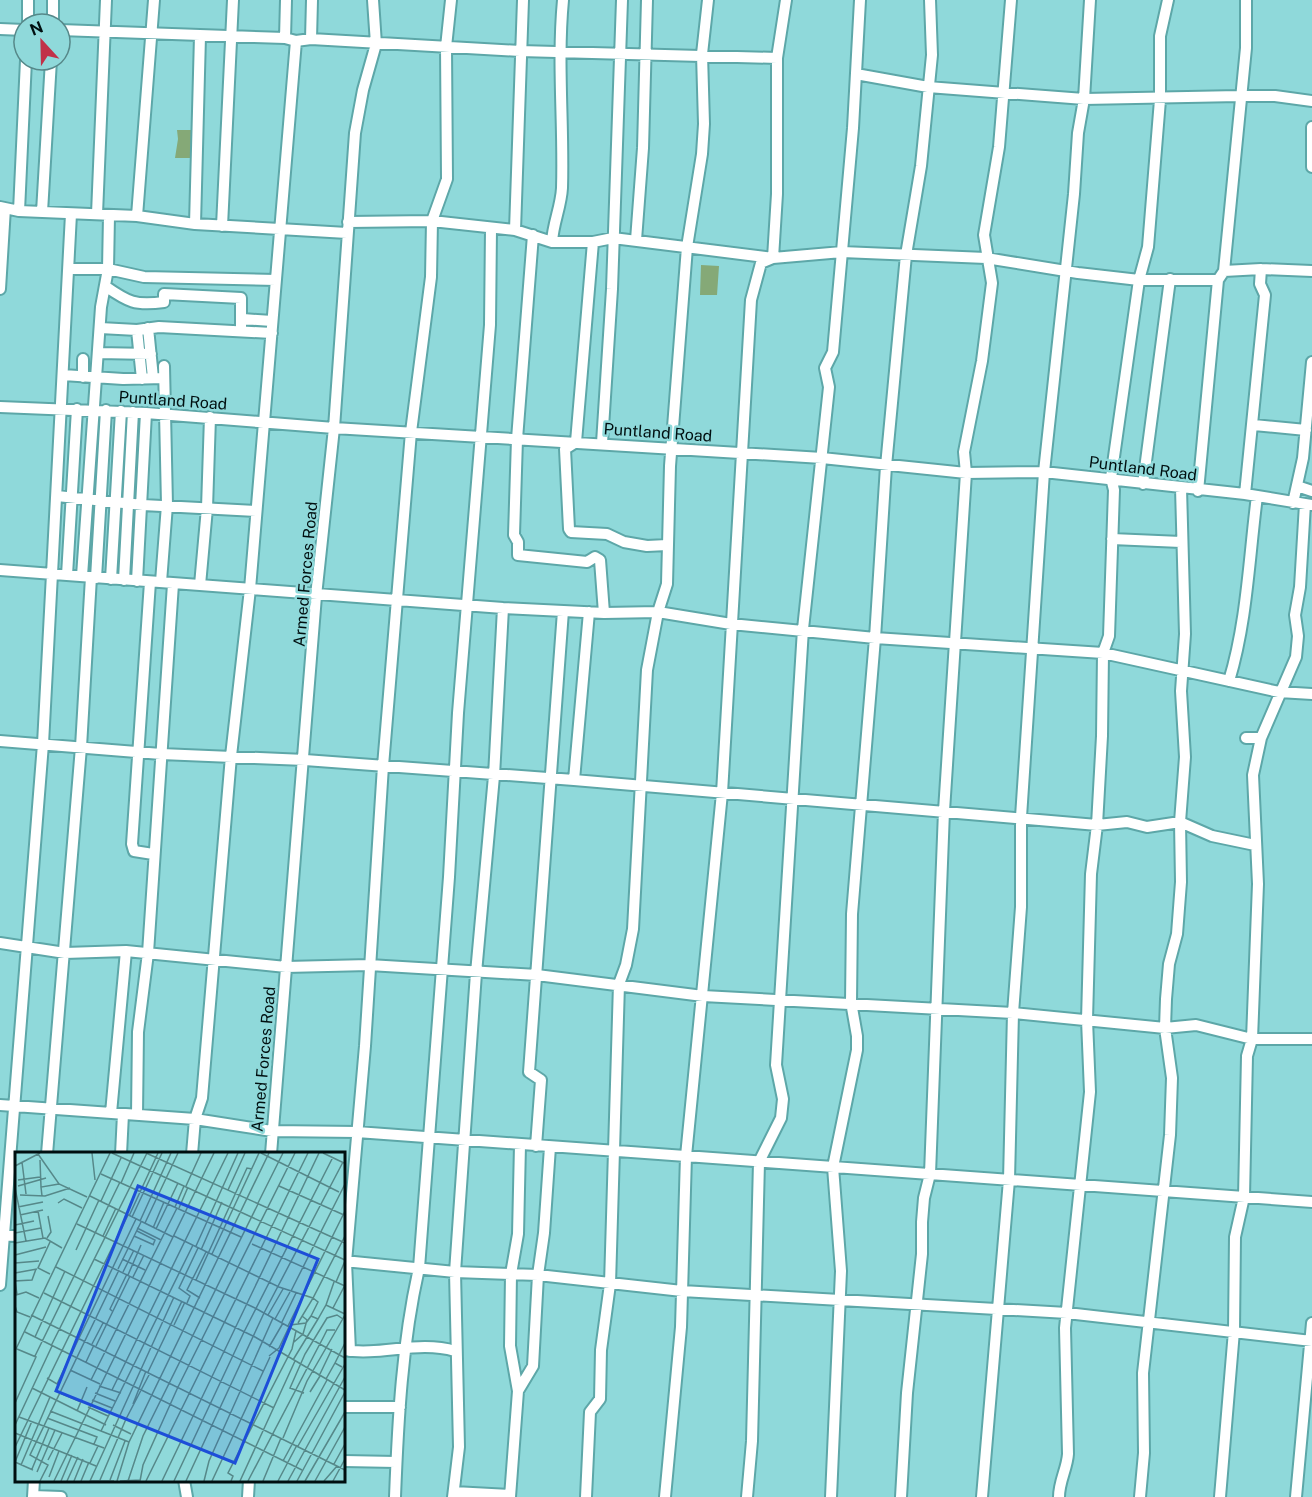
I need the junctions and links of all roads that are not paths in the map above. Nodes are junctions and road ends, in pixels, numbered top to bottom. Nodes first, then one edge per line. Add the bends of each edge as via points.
1 (106, 0) edge
2 (154, 0) edge
3 (233, 0) edge
4 (286, 0) edge
5 (312, 0) edge
6 (373, 0) edge
7 (451, 0) edge
8 (523, 0) edge
9 (563, 0) edge
10 (622, 0) edge
11 (647, 0) edge
12 (708, 0) edge
13 (786, 0) edge
14 (860, 0) edge
15 (930, 0) edge
16 (1011, 0) edge
17 (1090, 0) edge
18 (1168, 0) edge
19 (1246, 0) edge
20 (72, 30) edge
21 (104, 31) junction
22 (153, 34) junction
23 (200, 36) junction
24 (231, 36) junction
25 (285, 38) junction
26 (311, 39) junction
27 (296, 41) junction
28 (376, 44) junction
29 (446, 47) junction
30 (520, 51) junction
31 (558, 52) junction
32 (620, 54) junction
33 (645, 54) junction
34 (702, 54) junction
35 (777, 58) junction
36 (25, 72) edge
37 (50, 72) edge
38 (856, 74) junction
39 (928, 87) junction
40 (1003, 93) junction
41 (1239, 96) junction
42 (1084, 99) junction
43 (1160, 100) junction
44 (1312, 101) edge
45 (1312, 127) edge
46 (1312, 167) edge
47 (3, 208) edge
48 (19, 211) junction
49 (42, 212) junction
50 (71, 214) junction
51 (97, 214) junction
52 (109, 216) junction
53 (137, 216) junction
54 (432, 222) junction
55 (195, 224) junction
56 (222, 226) junction
57 (348, 227) junction
58 (280, 228) junction
59 (491, 229) junction
60 (515, 230) junction
61 (533, 235) junction
62 (613, 238) junction
63 (636, 240) junction
64 (552, 242) junction
65 (593, 242) junction
66 (687, 247) junction
67 (842, 252) junction
68 (906, 255) junction
69 (773, 258) junction
70 (986, 258) junction
71 (69, 269) junction
72 (108, 269) junction
73 (1261, 269) junction
74 (1065, 271) junction
75 (1312, 271) edge
76 (1221, 276) junction
77 (165, 277) junction
78 (1170, 279) junction
79 (276, 280) junction
80 (1139, 280) junction
81 (105, 286) junction
82 (0, 289) edge
83 (164, 294) junction
84 (243, 319) junction
85 (272, 321) junction
86 (100, 328) junction
87 (143, 329) junction
88 (241, 331) junction
89 (272, 333) junction
90 (98, 353) junction
91 (145, 354) junction
92 (83, 359) dead end
93 (1312, 362) edge
94 (1312, 370) edge
95 (63, 375) junction
96 (156, 375) junction
97 (83, 377) junction
98 (96, 378) junction
99 (0, 407) edge
100 (59, 408) junction
101 (77, 409) junction
102 (94, 410) junction
103 (106, 410) junction
104 (127, 412) junction
105 (147, 412) junction
106 (166, 414) junction
107 (210, 417) junction
108 (264, 422) junction
109 (1254, 425) junction
110 (334, 428) junction
111 (1306, 430) junction
112 (411, 432) junction
113 (479, 436) junction
114 (517, 439) junction
115 (576, 442) junction
116 (602, 443) junction
117 (671, 448) junction
118 (740, 452) junction
119 (822, 458) junction
120 (885, 466) junction
121 (1044, 472) junction
122 (966, 473) junction
123 (1111, 478) junction
124 (1143, 484) junction
125 (1297, 486) junction
126 (1181, 488) junction
127 (1198, 491) junction
128 (1312, 491) edge
129 (1245, 494) junction
130 (57, 496) junction
131 (1257, 496) junction
132 (73, 498) junction
133 (88, 500) junction
134 (102, 501) junction
135 (116, 502) junction
136 (1293, 502) junction
137 (129, 503) junction
138 (1309, 504) edge
139 (143, 505) junction
140 (167, 506) junction
141 (207, 508) junction
142 (256, 511) junction
143 (1112, 539) junction
144 (1181, 542) junction
145 (667, 545) junction
146 (0, 570) edge
147 (51, 574) junction
148 (67, 575) junction
149 (90, 577) junction
150 (111, 579) junction
151 (124, 580) junction
152 (137, 581) junction
153 (155, 582) junction
154 (173, 584) junction
155 (200, 585) junction
156 (250, 589) junction
157 (316, 596) junction
158 (398, 599) junction
159 (467, 603) junction
160 (503, 608) junction
161 (563, 610) junction
162 (589, 612) junction
163 (658, 612) junction
164 (604, 613) junction
165 (731, 624) junction
166 (803, 629) junction
167 (875, 638) junction
168 (956, 644) junction
169 (1032, 650) junction
170 (1103, 653) junction
171 (1183, 656) junction
172 (1167, 669) junction
173 (1182, 673) junction
174 (1229, 681) junction
175 (1181, 691) junction
176 (1278, 692) junction
177 (1312, 694) edge
178 (1245, 738) dead end
179 (1261, 738) junction
180 (0, 741) edge
181 (43, 744) junction
182 (81, 747) junction
183 (137, 750) junction
184 (161, 754) junction
185 (231, 756) junction
186 (304, 760) junction
187 (383, 766) junction
188 (453, 771) junction
189 (494, 776) junction
190 (550, 779) junction
191 (574, 780) junction
192 (642, 786) junction
193 (722, 793) junction
194 (791, 797) junction
195 (862, 804) junction
196 (944, 811) junction
197 (1021, 818) junction
198 (1180, 822) junction
199 (1097, 825) junction
200 (1255, 845) junction
201 (153, 854) junction
202 (0, 943) edge
203 (25, 949) junction
204 (126, 951) junction
205 (65, 953) junction
206 (148, 953) junction
207 (216, 958) junction
208 (369, 965) junction
209 (286, 967) junction
210 (441, 969) junction
211 (476, 972) junction
212 (537, 975) junction
213 (619, 984) junction
214 (703, 996) junction
215 (781, 1001) junction
216 (851, 1002) junction
217 (937, 1009) junction
218 (1013, 1013) junction
219 (1087, 1020) junction
220 (1165, 1028) junction
221 (1252, 1039) junction
222 (1312, 1040) edge
223 (0, 1105) edge
224 (12, 1106) junction
225 (51, 1109) junction
226 (111, 1113) junction
227 (123, 1114) junction
228 (137, 1115) junction
229 (195, 1119) junction
230 (272, 1131) junction
231 (357, 1132) junction
232 (427, 1137) junction
233 (465, 1141) junction
234 (520, 1145) junction
235 (536, 1146) junction
236 (550, 1147) junction
237 (613, 1151) junction
238 (46, 1152) edge
239 (121, 1152) edge
240 (192, 1152) edge
241 (271, 1152) edge
242 (686, 1156) junction
243 (759, 1162) junction
244 (833, 1167) junction
245 (930, 1174) junction
246 (1009, 1180) junction
247 (1082, 1185) junction
248 (1164, 1191) junction
249 (1244, 1197) junction
250 (1312, 1202) edge
251 (1, 1235) edge
252 (345, 1261) edge
253 (418, 1268) junction
254 (455, 1272) junction
255 (511, 1274) junction
256 (538, 1275) junction
257 (610, 1284) junction
258 (0, 1285) edge
259 (682, 1291) junction
260 (756, 1295) junction
261 (840, 1300) junction
262 (915, 1305) junction
263 (998, 1308) junction
264 (1066, 1313) junction
265 (1150, 1321) junction
266 (1312, 1323) edge
267 (1234, 1331) junction
268 (1312, 1341) edge
269 (406, 1348) junction
270 (347, 1350) edge
271 (455, 1351) junction
272 (518, 1391) junction
273 (345, 1407) edge
274 (400, 1407) junction
275 (345, 1461) edge
276 (396, 1462) junction
277 (184, 1482) edge
278 (249, 1482) edge
279 (454, 1495) edge
280 (33, 1496) edge
281 (510, 1496) edge
282 (61, 1497) edge
283 (187, 1497) edge
284 (248, 1497) edge
285 (395, 1497) edge
286 (586, 1497) edge
287 (665, 1497) edge
288 (747, 1497) edge
289 (831, 1497) edge
290 (901, 1497) edge
291 (982, 1497) edge
292 (1059, 1497) edge
293 (1140, 1497) edge
294 (1220, 1497) edge
295 (1296, 1497) edge

1 - 21 street
2 - 22 street
3 - 24 street
4 - 25 street
5 - 26 street
6 - 28 street, Armed Forces Road
7 - 29 street
8 - 30 street
9 - 31 street
10 - 32 street
11 - 33 street
12 - 34 street
13 - 35 street
14 - 38 street
15 - 39 street via 932,55
16 - 40 street
17 - 42 street
18 - 43 street via 1160,36
19 - 41 street via 1246,48
20 - 21 street
21 - 22 street
21 - 51 street
22 - 23 street
22 - 53 street
23 - 24 street
23 - 55 street
24 - 25 street
24 - 56 street
25 - 27 street
26 - 27 street
26 - 28 street
27 - 58 street
28 - 29 street
28 - 57 street, Armed Forces Road via 355,134
29 - 30 street
29 - 54 street via 447,179
30 - 31 street
30 - 60 street
31 - 32 street
31 - 64 street via 562,189
32 - 33 street
32 - 62 street
33 - 34 street
33 - 63 street
34 - 35 street
34 - 66 street via 704,124
35 - 69 street
36 - 48 street
37 - 49 street
38 - 39 street
38 - 67 street
39 - 40 street
39 - 68 street via 921,166
40 - 42 street
40 - 70 street via 999,147 984,235
41 - 43 street
41 - 44 street
41 - 76 street
42 - 43 street
42 - 74 street
43 - 80 street via 1148,247
45 - 46 street
47 - 48 street
47 - 82 street
48 - 49 street
49 - 50 street
50 - 51 street
50 - 71 street
51 - 52 street
52 - 53 street
52 - 72 street
53 - 55 street
54 - 57 street
54 - 59 street
54 - 112 street via 430,277
55 - 56 street
56 - 58 street
57 - 58 street
57 - 110 street, Armed Forces Road
58 - 79 street
59 - 60 street
59 - 113 street via 490,325
60 - 61 street
61 - 64 street
61 - 114 street
62 - 63 street
62 - 65 street
62 - 116 street
63 - 66 street
64 - 65 street
65 - 115 street
66 - 69 street
66 - 117 street
67 - 68 street
67 - 69 street
67 - 119 street via 833,351 825,368 829,387
68 - 70 street
68 - 120 street
69 - 118 street via 761,263 752,300
70 - 74 street
70 - 122 street via 992,283 964,452
71 - 72 street
71 - 95 street
72 - 77 street
72 - 81 street
73 - 75 street
73 - 76 street
73 - 109 street via 1260,284 1265,295
74 - 80 street
74 - 121 street
76 - 78 street
76 - 127 street
77 - 79 street
77 - 83 street
78 - 80 street
78 - 124 street
79 - 85 street
80 - 123 street
81 - 83 street via 136,304 164,302
81 - 86 street
83 - 84 street via 241,298
84 - 85 street
84 - 88 street
85 - 89 street
86 - 87 street
86 - 90 street
87 - 88 street
87 - 91 street
88 - 89 street
89 - 108 street
90 - 91 street
90 - 98 street
91 - 96 street
92 - 97 street
93 - 94 street
94 - 111 street
95 - 97 street
95 - 100 street
96 - 98 street
96 - 106 street
97 - 98 street
98 - 102 street
99 - 100 street, Puntland Road
100 - 101 street, Puntland Road
100 - 130 street
101 - 102 street, Puntland Road
101 - 132 street
102 - 103 street, Puntland Road
102 - 133 street
103 - 104 street, Puntland Road
103 - 134 street
104 - 105 street, Puntland Road
104 - 135 street
104 - 137 street
105 - 106 street, Puntland Road
105 - 139 street
106 - 107 street, Puntland Road
106 - 140 street
107 - 108 street, Puntland Road
107 - 141 street
108 - 110 street, Puntland Road
108 - 142 street
109 - 111 street
109 - 129 street
110 - 112 street, Puntland Road
110 - 157 street, Armed Forces Road
111 - 125 street
112 - 113 street, Puntland Road
112 - 158 street
113 - 114 street, Puntland Road
113 - 159 street
114 - 115 street, Puntland Road
114 - 164 street via 514,535 518,555 600,560
115 - 116 street, Puntland Road
115 - 145 street via 565,449 566,505 571,532 607,534 646,546
116 - 117 street, Puntland Road
117 - 118 street, Puntland Road
117 - 145 street
118 - 119 street, Puntland Road
118 - 165 street
119 - 120 street, Puntland Road
119 - 166 street
120 - 122 street, Puntland Road
120 - 167 street
121 - 122 street, Puntland Road
121 - 123 street, Puntland Road
121 - 169 street
122 - 168 street
123 - 124 street, Puntland Road
123 - 143 street
124 - 126 street, Puntland Road
125 - 128 street
125 - 136 street
126 - 127 street, Puntland Road
126 - 144 street
127 - 129 street, Puntland Road
129 - 131 street, Puntland Road
130 - 132 street
130 - 147 street
131 - 136 street, Puntland Road
131 - 174 street via 1243,633
132 - 133 street
132 - 148 street
133 - 134 street
133 - 149 street
134 - 135 street
134 - 149 street
135 - 137 street
135 - 150 street
136 - 138 street, Puntland Road
137 - 139 street
137 - 151 street
138 - 176 street via 1295,615 1296,657
139 - 140 street
139 - 152 street
140 - 141 street
140 - 153 street
141 - 142 street
141 - 155 street
142 - 156 street
143 - 144 street
143 - 170 street via 1109,636
144 - 171 street
145 - 163 street via 667,584
146 - 147 street
147 - 148 street
147 - 181 street
148 - 149 street
149 - 150 street
149 - 182 street
150 - 151 street
151 - 152 street
152 - 153 street
153 - 154 street
153 - 183 street
154 - 155 street
154 - 184 street
155 - 156 street
156 - 157 street
156 - 185 street
157 - 158 street
157 - 186 street, Armed Forces Road
158 - 159 street
158 - 187 street
159 - 160 street
159 - 188 street
160 - 161 street
160 - 189 street
161 - 162 street
161 - 190 street
162 - 164 street
162 - 191 street
163 - 164 street
163 - 165 street
163 - 192 street via 647,670
165 - 166 street
165 - 193 street
166 - 167 street
166 - 194 street
167 - 168 street
167 - 195 street
168 - 169 street
168 - 196 street
169 - 170 street
169 - 197 street
170 - 172 street
170 - 199 street
171 - 172 street
171 - 173 street
172 - 173 street
172 - 175 street
173 - 174 street
173 - 175 street
174 - 176 street
175 - 198 street via 1185,757
176 - 177 street
176 - 179 street
178 - 179 street
179 - 200 street via 1253,775
180 - 181 street
181 - 182 street
181 - 203 street
182 - 183 street
182 - 205 street
183 - 184 street
183 - 201 street via 132,844 134,851
184 - 185 street
184 - 201 street
185 - 186 street
185 - 207 street
186 - 187 street
186 - 209 street, Armed Forces Road
187 - 188 street
187 - 208 street
188 - 189 street
188 - 210 street
189 - 190 street
189 - 211 street
190 - 191 street
190 - 212 street
191 - 192 street
192 - 193 street
192 - 213 street via 633,928
193 - 194 street
193 - 214 street
194 - 195 street
194 - 215 street
195 - 196 street
195 - 216 street via 852,914
196 - 197 street
196 - 217 street
197 - 199 street
197 - 218 street via 1021,907
198 - 199 street via 1147,827 1127,822
198 - 200 street via 1212,836
198 - 220 street via 1180,904 1168,964
199 - 219 street via 1091,874
200 - 221 street via 1258,885
201 - 206 street
202 - 203 street
203 - 205 street
203 - 224 street
204 - 205 street
204 - 206 street
204 - 226 street
205 - 225 street
206 - 207 street
206 - 228 street via 138,1032
207 - 209 street
207 - 229 street via 202,1098
208 - 209 street
208 - 210 street
208 - 231 street
209 - 230 street, Armed Forces Road
210 - 211 street
210 - 232 street
211 - 212 street
211 - 233 street
212 - 213 street
212 - 235 street via 529,1072 541,1080
213 - 214 street
213 - 237 street
214 - 215 street
214 - 242 street
215 - 216 street
215 - 243 street via 776,1065 783,1099 781,1118
216 - 217 street
216 - 244 street via 857,1050
217 - 218 street
217 - 245 street
218 - 219 street
218 - 246 street
219 - 220 street
219 - 247 street via 1090,1092
220 - 221 street via 1196,1025
220 - 248 street via 1172,1078
221 - 222 street
221 - 249 street via 1247,1056
223 - 224 street
224 - 225 street
224 - 251 street
225 - 226 street
225 - 238 street
226 - 227 street
227 - 228 street
227 - 239 street
228 - 229 street
229 - 230 street
229 - 240 street
230 - 231 street
230 - 241 street, Armed Forces Road
231 - 232 street
231 - 252 street
232 - 233 street
232 - 253 street
233 - 234 street
233 - 254 street
234 - 235 street
234 - 255 street via 518,1234
235 - 236 street
236 - 237 street
236 - 256 street
237 - 242 street
237 - 257 street
242 - 243 street
242 - 259 street
243 - 244 street
243 - 260 street
244 - 245 street
244 - 261 street
245 - 246 street
245 - 262 street via 924,1198
246 - 247 street
246 - 263 street
247 - 248 street
247 - 264 street
248 - 249 street
248 - 265 street
249 - 250 street
249 - 267 street via 1235,1237
251 - 258 street
252 - 253 street
252 - 270 street
253 - 254 street
253 - 269 street
254 - 255 street
254 - 271 street
255 - 256 street
255 - 272 street via 510,1346
256 - 257 street
256 - 272 street via 533,1366
257 - 259 street
257 - 286 street via 601,1350 600,1399 590,1412
259 - 260 street
259 - 287 street
260 - 261 street
260 - 288 street
261 - 262 street
261 - 289 street
262 - 263 street
262 - 290 street
263 - 264 street
263 - 291 street
264 - 265 street
264 - 292 street via 1068,1454
265 - 267 street
265 - 293 street via 1143,1372
266 - 268 street
267 - 268 street
267 - 294 street
268 - 295 street
269 - 270 street
269 - 271 street
269 - 274 street
271 - 279 street via 459,1447
272 - 281 street
273 - 274 street
274 - 276 street
275 - 276 street
276 - 285 street
277 - 283 street
278 - 284 street
279 - 281 street
280 - 282 street

